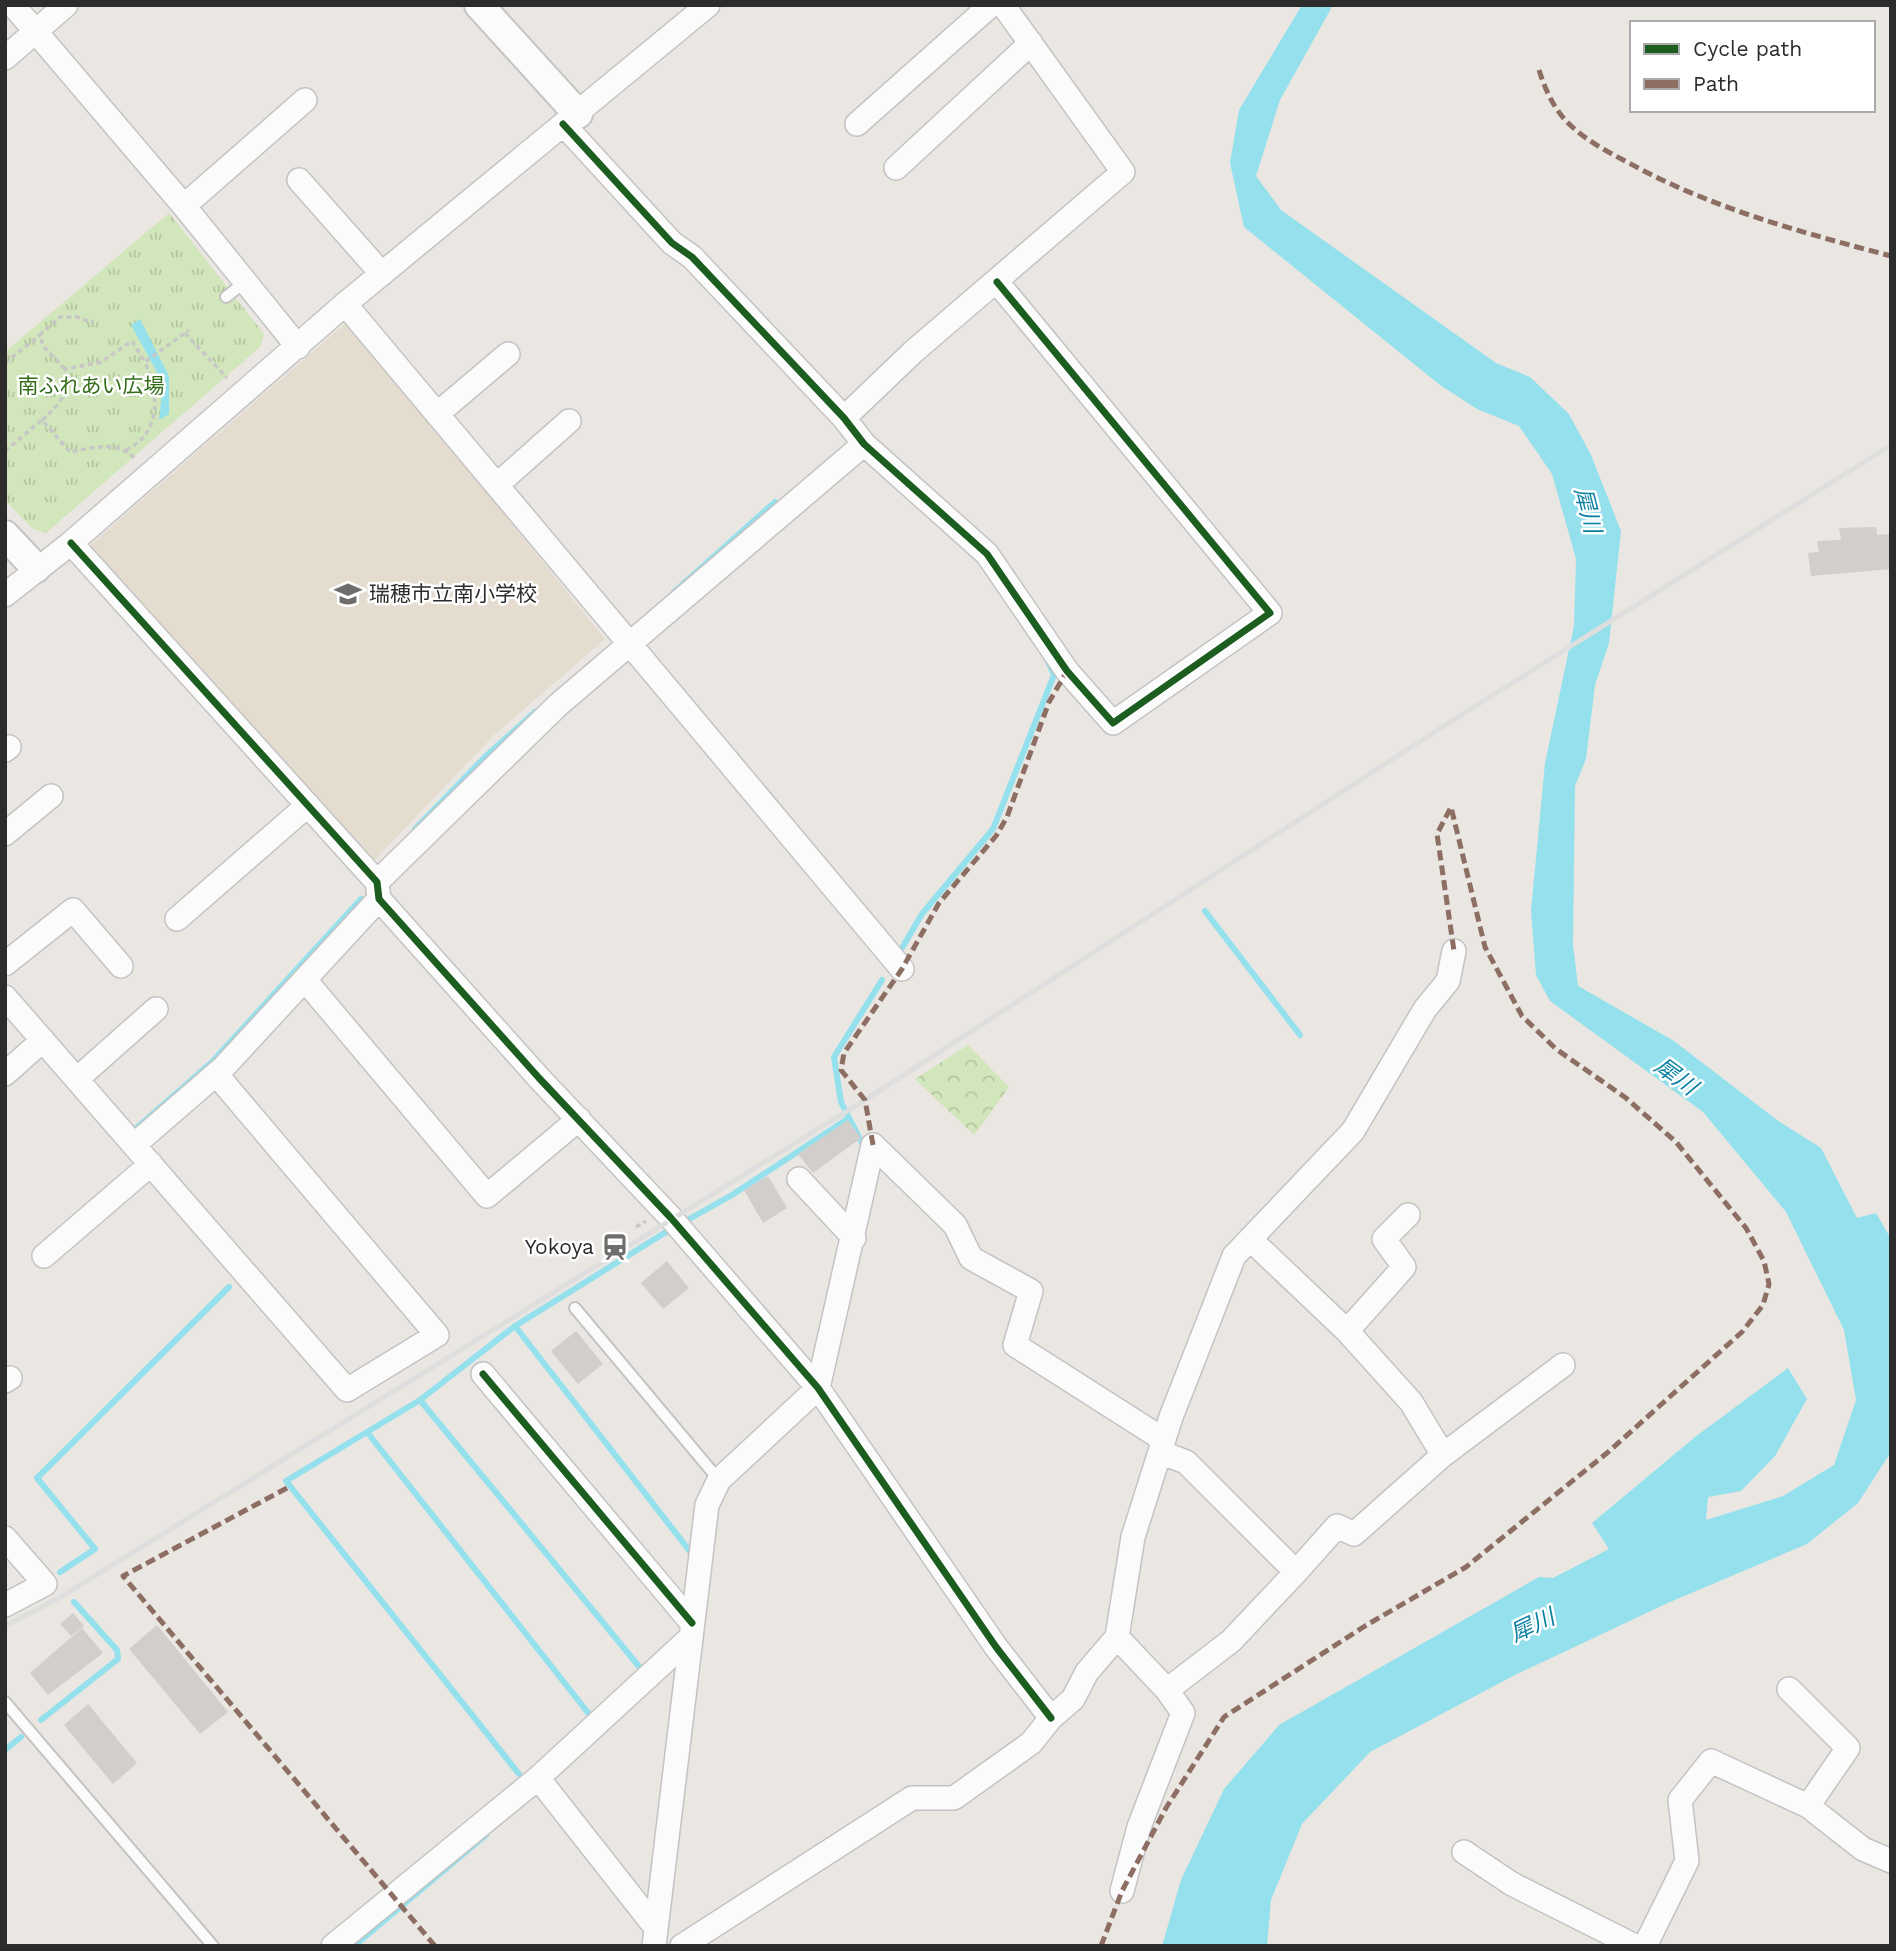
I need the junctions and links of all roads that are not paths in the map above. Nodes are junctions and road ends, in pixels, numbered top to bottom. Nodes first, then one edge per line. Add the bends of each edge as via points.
1 (13, 5) edge
2 (66, 5) edge
3 (479, 5) edge
4 (991, 5) edge
5 (1010, 9) edge
6 (693, 10) edge
7 (36, 31) junction
8 (1031, 43) junction
9 (5, 58) edge
10 (305, 100) dead end
11 (570, 119) junction
12 (857, 124) dead end
13 (896, 168) dead end
14 (299, 180) dead end
15 (184, 206) junction
16 (382, 274) junction
17 (246, 281) junction
18 (997, 282) junction
19 (226, 297) dead end
20 (345, 304) junction
21 (298, 347) junction
22 (508, 354) dead end
23 (438, 414) junction
24 (844, 418) junction
25 (569, 421) dead end
26 (864, 444) junction
27 (497, 485) junction
28 (5, 535) edge
29 (71, 542) junction
30 (36, 568) junction
31 (5, 595) edge
32 (628, 643) junction
33 (51, 796) dead end
34 (308, 805) junction
35 (5, 834) edge
36 (378, 891) junction
37 (177, 919) dead end
38 (1454, 951) dead end
39 (5, 964) edge
40 (121, 966) dead end
41 (902, 969) dead end
42 (305, 979) junction
43 (5, 997) edge
44 (156, 1009) dead end
45 (43, 1040) junction
46 (5, 1074) edge
47 (216, 1074) junction
48 (77, 1079) junction
49 (579, 1119) junction
50 (134, 1145) junction
51 (151, 1164) junction
52 (799, 1179) dead end
53 (1408, 1215) dead end
54 (854, 1238) junction
55 (1250, 1239) junction
56 (44, 1256) dead end
57 (575, 1308) dead end
58 (1347, 1331) junction
59 (1563, 1365) dead end
60 (483, 1374) dead end
61 (818, 1388) junction
62 (1162, 1446) junction
63 (1443, 1455) junction
64 (719, 1480) junction
65 (5, 1538) edge
66 (1296, 1572) junction
67 (5, 1605) edge
68 (691, 1631) junction
69 (1117, 1637) junction
70 (1789, 1689) dead end
71 (1167, 1690) junction
72 (5, 1702) edge
73 (1051, 1717) junction
74 (538, 1778) junction
75 (1808, 1806) junction
76 (1464, 1852) dead end
77 (1891, 1861) edge
78 (1122, 1891) dead end
79 (655, 1937) edge
80 (213, 1946) edge
81 (333, 1946) edge
82 (682, 1946) edge
83 (1635, 1946) edge
84 (1645, 1946) edge

1 - 7 street
2 - 7 street
3 - 11 street
4 - 12 street
5 - 8 street
6 - 11 street
7 - 9 street
7 - 15 street
8 - 13 street
8 - 18 street via 1123,172
10 - 15 street
11 - 16 street
11 - 24 street via 672,243 692,257
14 - 16 street
15 - 17 street
16 - 20 street
17 - 19 lane
17 - 21 street
18 - 24 street
18 - 26 street via 1270,613 1113,723 1067,671 987,554
20 - 21 street
20 - 23 street
21 - 29 street
22 - 23 street
23 - 27 street
24 - 26 street
25 - 27 street
26 - 32 street
27 - 32 street
28 - 30 street
29 - 30 street
29 - 34 street
30 - 31 street
32 - 36 street via 479,780
32 - 41 street
33 - 35 street
34 - 36 street
34 - 37 street
36 - 42 street
36 - 49 street
38 - 55 street via 1448,981 1425,1009 1353,1131
39 - 40 street via 73,910
42 - 47 street
42 - 49 street via 487,1196
43 - 45 street
44 - 48 street
45 - 46 street
45 - 48 street
47 - 50 street
47 - 51 street via 437,1335 347,1390
48 - 50 street
49 - 61 street
50 - 51 street
51 - 56 street
52 - 54 street
53 - 58 street via 1384,1239 1404,1267
54 - 61 street
54 - 62 street via 873,1144 955,1225 971,1258 1031,1291 1015,1345
55 - 58 street
55 - 62 street via 1234,1256
57 - 64 lane
58 - 63 street via 1411,1402
59 - 63 street
60 - 68 street
61 - 64 street
61 - 73 street via 996,1647
62 - 66 street via 1186,1462
62 - 69 street via 1133,1538
63 - 66 street via 1354,1534 1337,1527
64 - 68 street via 707,1505
65 - 67 street via 45,1584
66 - 71 street via 1231,1641
68 - 74 street
68 - 79 street
69 - 71 street
69 - 73 street via 1087,1672 1073,1699
70 - 75 street via 1848,1748
71 - 78 street via 1183,1713 1139,1828
72 - 80 lane
73 - 82 street via 1031,1744 954,1798 912,1798
74 - 79 street
74 - 81 street
75 - 77 street via 1863,1849
75 - 84 street via 1711,1761 1680,1800 1687,1861
76 - 83 street via 1512,1884

